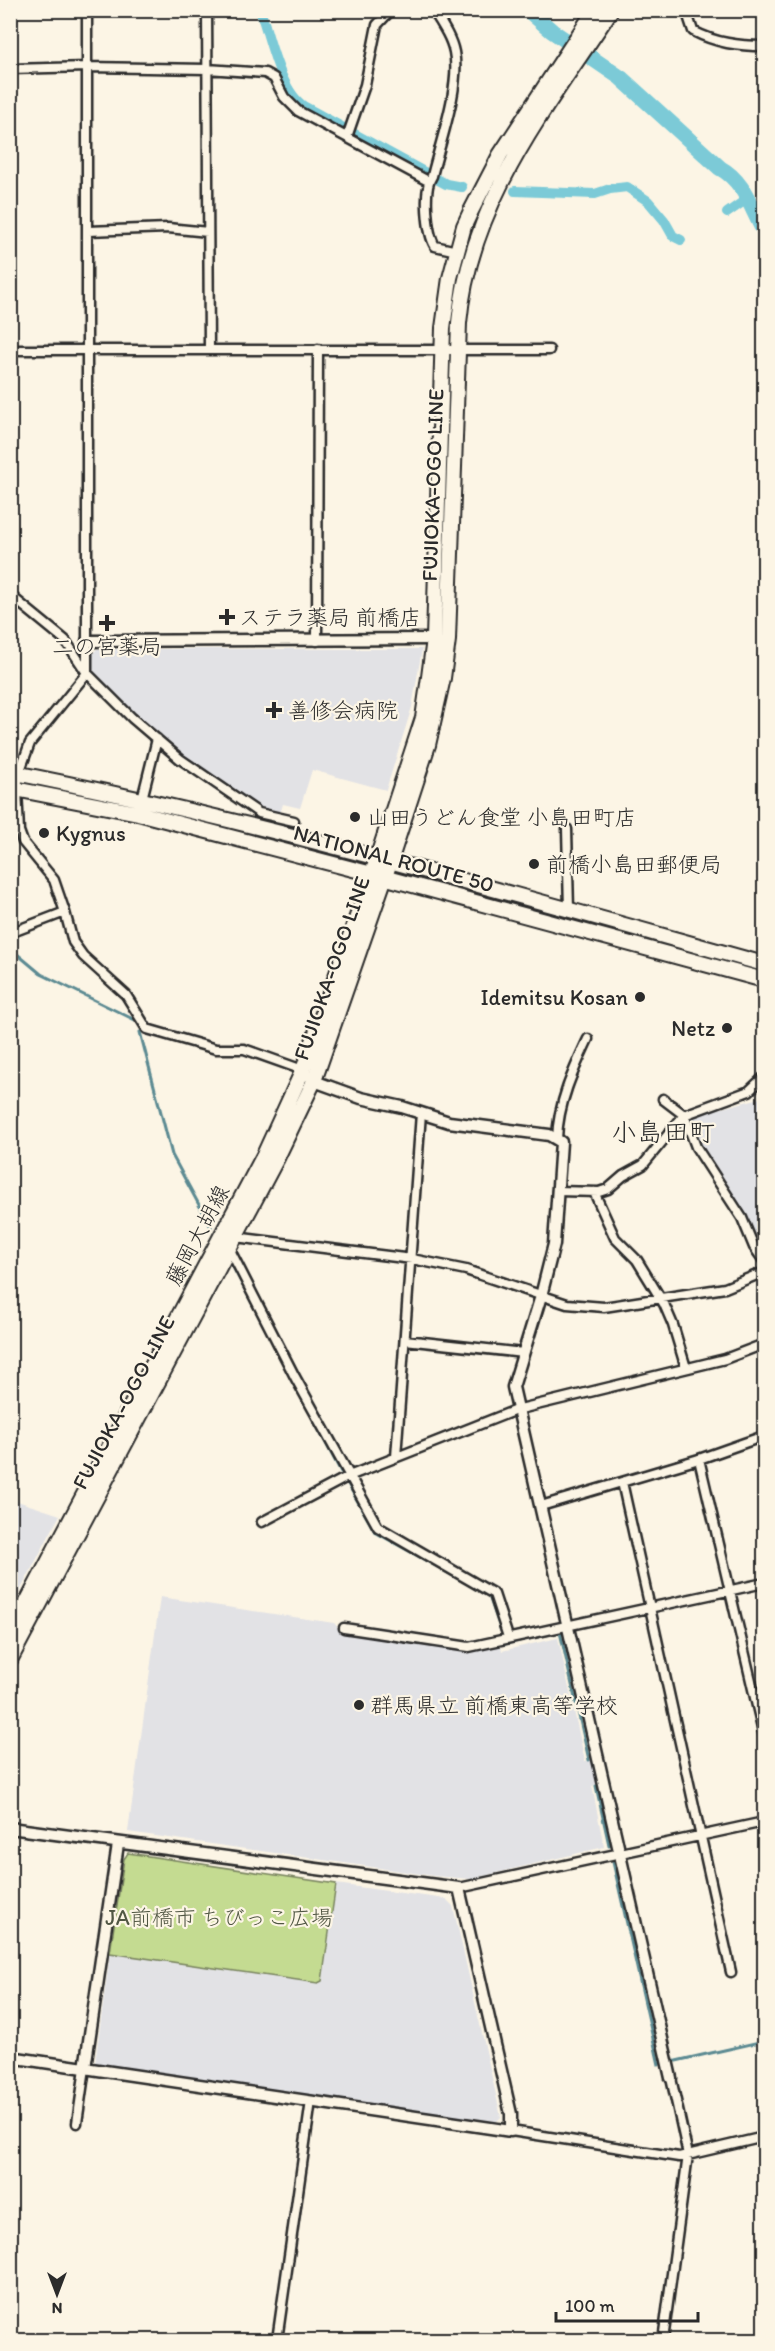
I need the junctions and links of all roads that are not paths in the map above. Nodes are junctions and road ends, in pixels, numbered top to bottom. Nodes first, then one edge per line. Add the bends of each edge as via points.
1 (87, 10) edge
2 (207, 10) edge
3 (391, 10) edge
4 (433, 10) edge
5 (595, 10) edge
6 (690, 10) edge
7 (611, 11) edge
8 (765, 46) edge
9 (87, 67) junction
10 (10, 69) edge
11 (207, 69) junction
12 (538, 110) junction
13 (349, 132) junction
14 (428, 181) junction
15 (88, 231) junction
16 (208, 232) junction
17 (457, 251) junction
18 (88, 349) junction
19 (318, 349) junction
20 (10, 350) edge
21 (209, 350) junction
22 (450, 350) junction
23 (549, 350) dead end
24 (10, 596) edge
25 (434, 639) junction
26 (87, 641) junction
27 (317, 641) junction
28 (87, 673) junction
29 (157, 740) junction
30 (15, 773) edge
31 (14, 789) edge
32 (142, 799) junction
33 (294, 821) dead end
34 (567, 829) dead end
35 (383, 859) junction
36 (379, 876) junction
37 (569, 910) junction
38 (65, 912) junction
39 (10, 933) edge
40 (765, 964) edge
41 (765, 980) edge
42 (588, 1038) dead end
43 (303, 1070) junction
44 (765, 1077) edge
45 (314, 1081) junction
46 (663, 1099) dead end
47 (421, 1113) junction
48 (684, 1115) junction
49 (556, 1139) junction
50 (557, 1191) junction
51 (594, 1192) junction
52 (232, 1242) junction
53 (412, 1259) junction
54 (765, 1261) edge
55 (765, 1272) edge
56 (541, 1296) junction
57 (660, 1299) junction
58 (405, 1340) junction
59 (765, 1344) edge
60 (523, 1353) junction
61 (686, 1368) junction
62 (516, 1410) junction
63 (765, 1436) edge
64 (396, 1457) junction
65 (699, 1459) junction
66 (349, 1476) junction
67 (622, 1482) junction
68 (541, 1506) junction
69 (262, 1522) dead end
70 (765, 1582) edge
71 (730, 1590) junction
72 (649, 1607) junction
73 (567, 1624) junction
74 (344, 1628) dead end
75 (10, 1634) edge
76 (508, 1637) junction
77 (10, 1660) edge
78 (765, 1736) edge
79 (765, 1822) edge
80 (10, 1828) edge
81 (700, 1836) junction
82 (118, 1844) junction
83 (619, 1854) junction
84 (459, 1888) junction
85 (731, 1972) dead end
86 (10, 2057) edge
87 (85, 2068) junction
88 (671, 2078) joint
89 (311, 2101) junction
90 (77, 2123) dead end
91 (511, 2131) junction
92 (765, 2137) edge
93 (688, 2156) junction
94 (277, 2340) edge
95 (663, 2340) edge

1 - 9 street
2 - 11 street
3 - 13 street via 377,25 365,85
4 - 14 street via 453,48 455,70 448,115
5 - 12 main road, FUJIOKA-OGO LINE
6 - 8 street via 693,31 706,38 737,46
7 - 12 main road, FUJIOKA-OGO LINE
9 - 10 street
9 - 11 street
9 - 15 street
11 - 13 street via 270,75 298,111
11 - 16 street
12 - 17 main road, FUJIOKA-OGO LINE via 485,182
12 - 22 main road, FUJIOKA-OGO LINE via 480,228
13 - 14 street
14 - 17 street via 433,244
15 - 16 street via 168,228
15 - 18 street
16 - 21 street
17 - 22 main road, FUJIOKA-OGO LINE via 447,300
18 - 20 street
18 - 21 street
18 - 26 street
19 - 21 street
19 - 22 street
19 - 27 street
22 - 23 street
22 - 25 main road, FUJIOKA-OGO LINE
22 - 35 main road, FUJIOKA-OGO LINE via 447,650 428,745
24 - 28 street via 65,640
25 - 27 street
25 - 35 main road, FUJIOKA-OGO LINE via 423,718
26 - 27 street
26 - 28 street
28 - 29 street
28 - 30 street via 30,743
29 - 32 street
29 - 33 street via 259,813
30 - 31 street
30 - 32 main road, NATIONAL ROUTE 50
31 - 36 main road, NATIONAL ROUTE 50 via 138,813
31 - 38 street via 18,831 54,880
32 - 35 main road, NATIONAL ROUTE 50
34 - 37 street
35 - 36 main road, FUJIOKA-OGO LINE
35 - 37 main road, NATIONAL ROUTE 50
36 - 41 main road, NATIONAL ROUTE 50
36 - 43 main road, 藤岡大胡線
36 - 45 main road, FUJIOKA-OGO LINE
37 - 40 main road, NATIONAL ROUTE 50
38 - 39 street
38 - 43 street via 73,942 126,994 147,1029 216,1048 244,1049
42 - 49 street via 568,1081
43 - 45 street
43 - 75 main road, 藤岡大胡線 via 264,1155
44 - 48 street via 749,1091
45 - 47 street
45 - 52 main road, FUJIOKA-OGO LINE
46 - 48 street
47 - 49 street via 449,1122
47 - 53 street
48 - 51 street via 644,1165 608,1189
48 - 54 street via 696,1147
49 - 50 street via 561,1142
50 - 51 street
50 - 56 street via 554,1244
51 - 57 street via 615,1238 637,1260
52 - 53 street
52 - 66 street via 294,1377
52 - 77 main road, FUJIOKA-OGO LINE
53 - 56 street via 466,1270
53 - 58 street
55 - 57 street via 725,1288
56 - 57 street via 567,1304 604,1307
56 - 60 street
57 - 61 street
58 - 60 street
58 - 64 street
59 - 61 street
60 - 62 street via 513,1387
61 - 62 street
62 - 64 street
62 - 68 street
63 - 65 street
64 - 66 street
65 - 67 street
65 - 71 street
66 - 69 street
66 - 76 street via 378,1527 495,1594
67 - 68 street
67 - 72 street
68 - 73 street
70 - 71 street
71 - 72 street
71 - 78 street
72 - 73 street
72 - 81 street
73 - 76 street
73 - 83 street
74 - 76 street via 469,1647
79 - 81 street
80 - 82 street
81 - 83 street
81 - 85 street
82 - 84 street
82 - 87 street
83 - 84 street
83 - 88 street
84 - 91 street via 511,2114
86 - 87 street
87 - 89 street
87 - 90 street
88 - 93 street
89 - 91 street
89 - 94 street
91 - 93 street
92 - 93 street
93 - 95 street

